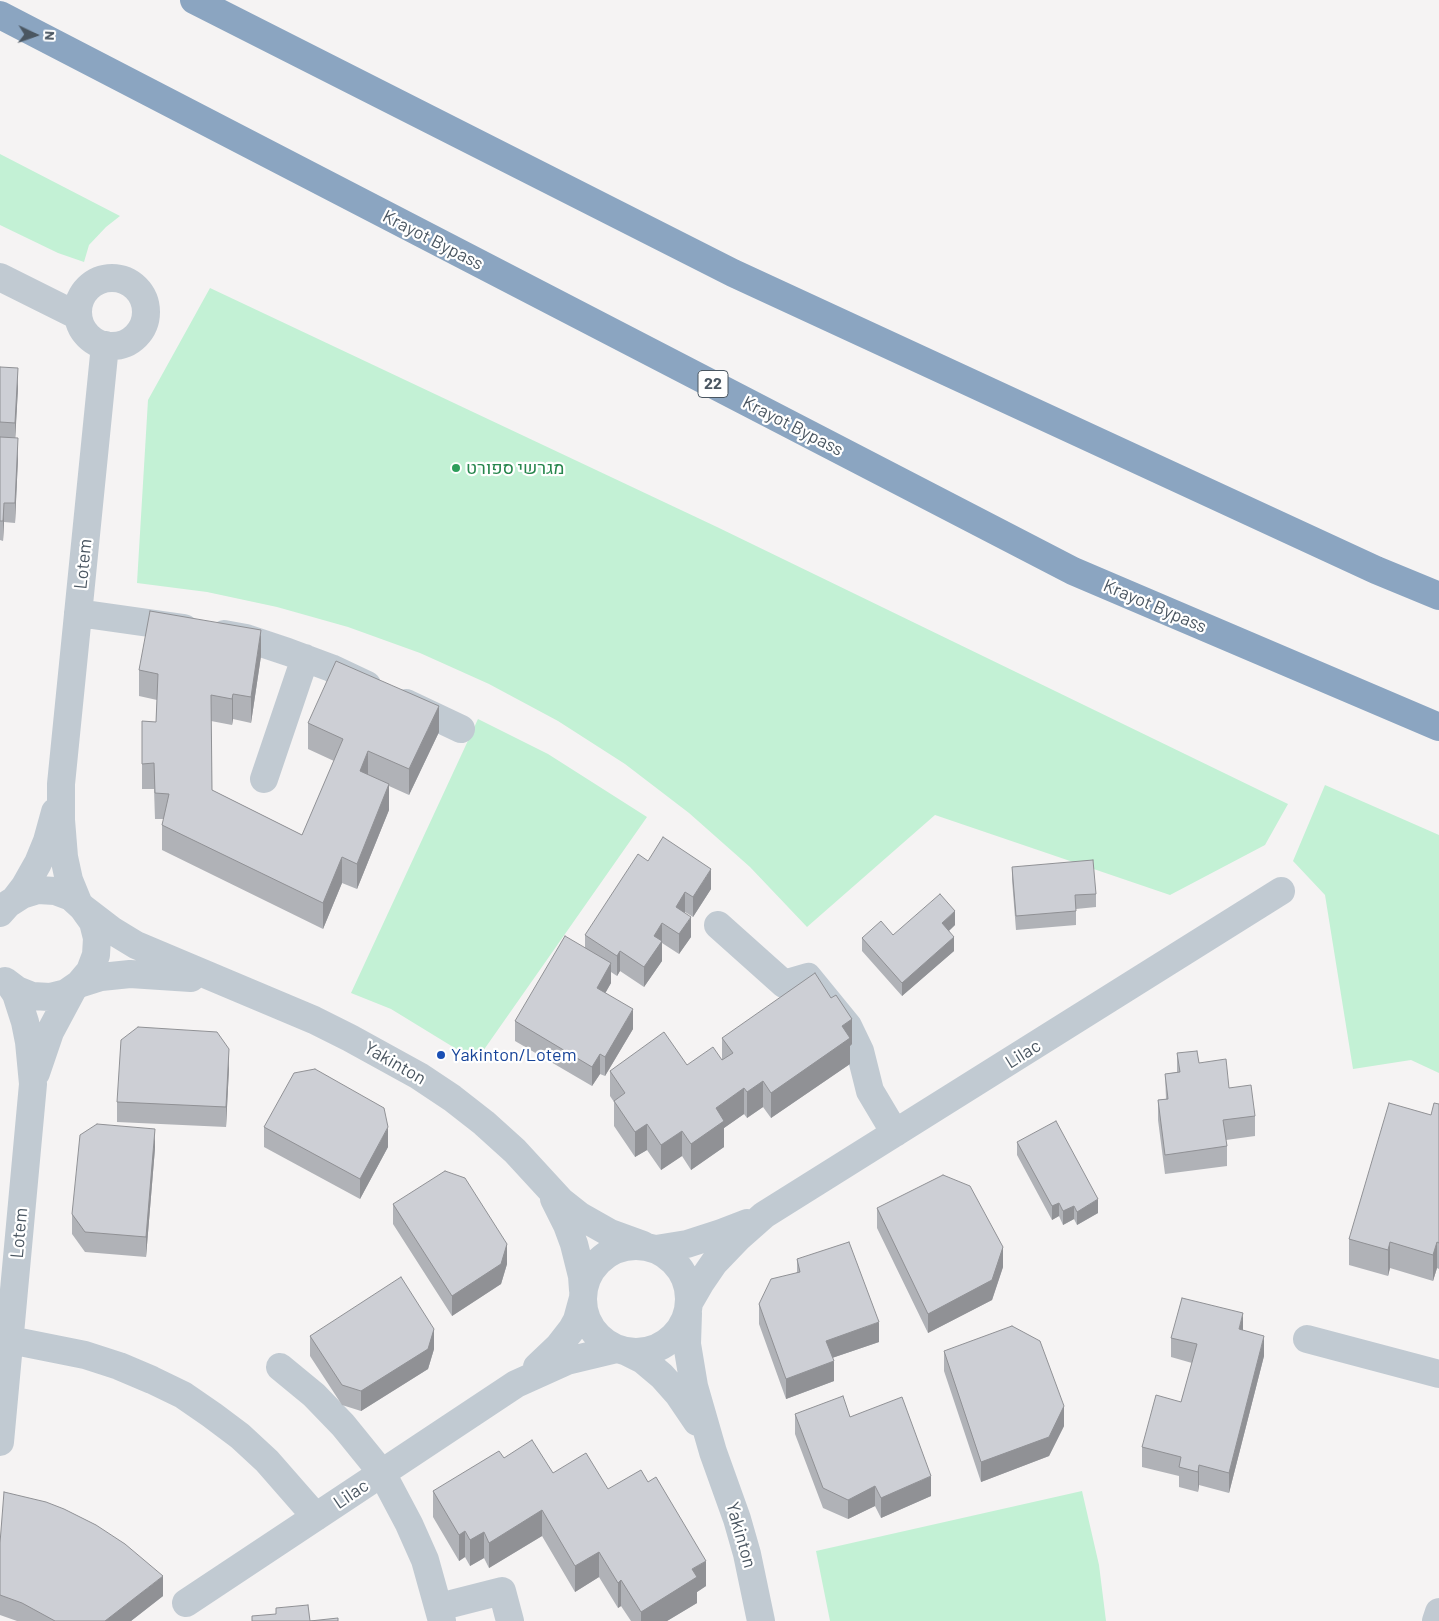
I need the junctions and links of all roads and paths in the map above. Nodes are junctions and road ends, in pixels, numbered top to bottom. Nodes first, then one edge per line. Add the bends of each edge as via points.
1 (194, 0) edge
2 (0, 15) edge
3 (0, 277) edge
4 (78, 316) junction
5 (105, 345) junction
6 (1439, 596) edge
7 (78, 613) junction
8 (306, 658) junction
9 (1439, 726) edge
10 (461, 729) dead end
11 (264, 779) dead end
12 (62, 784) junction
13 (1281, 891) dead end
14 (81, 905) junction
15 (6, 906) edge
16 (718, 925) dead end
17 (4, 979) edge
18 (222, 981) junction
19 (76, 986) junction
20 (33, 1084) junction
21 (895, 1133) junction
22 (544, 1182) junction
23 (764, 1215) junction
24 (649, 1247) junction
25 (9, 1252) edge
26 (583, 1294) junction
27 (689, 1306) junction
28 (1306, 1339) dead end
29 (10, 1340) junction
30 (621, 1350) junction
31 (280, 1367) dead end
32 (1439, 1374) edge
33 (516, 1384) junction
34 (0, 1442) edge
35 (713, 1452) junction
36 (382, 1473) junction
37 (316, 1517) junction
38 (186, 1603) dead end
39 (1439, 1612) edge
40 (440, 1614) edge
41 (510, 1621) edge
42 (762, 1621) edge
43 (1436, 1621) edge

1 - 6 highway via 733,273 1376,570
2 - 9 highway, Krayot Bypass / 22 via 1073,571
3 - 4 street
4 - 5 street via 87,335
4 - 5 street via 82,294 98,280 119,278 137,289 146,308 141,329 121,345
5 - 7 street, Lotem
7 - 8 street via 246,638
7 - 12 street, Lotem
8 - 10 street
8 - 11 street
12 - 14 street, Lotem via 64,857 69,880
12 - 15 street, Lotem via 47,841 32,875
13 - 21 street, Lilac
14 - 15 street, Yakinton via 63,894 47,890 30,892
14 - 18 street, Yakinton via 136,945
14 - 19 street, Lotem via 96,930 97,947 94,963 86,978
16 - 21 street via 784,984 808,977 848,1026 860,1051 870,1091
17 - 19 street, Yakinton via 24,994 41,997 58,996
17 - 20 street, Lotem via 19,1003 26,1027
18 - 19 street, Yakinton via 130,974
18 - 22 street, Yakinton via 350,1038 419,1076 484,1124
19 - 20 street, Lotem via 50,1032
20 - 25 street, Lotem
21 - 23 street, Lilac
22 - 24 street, Yakinton via 590,1223 610,1234
22 - 26 street, Yakinton via 567,1225
23 - 24 street, Lilac via 682,1245
23 - 27 street, Lilac via 714,1264
24 - 26 street via 622,1247 607,1254 590,1272
24 - 27 street via 670,1257 681,1269 688,1285
25 - 29 street, Lotem
26 - 30 street via 585,1313 592,1328 603,1340
26 - 33 street, Lilac via 577,1320 565,1338
27 - 30 street via 683,1326 665,1344 642,1352
27 - 35 street, Yakinton via 691,1373
28 - 32 street
29 - 34 street, Lotem
29 - 37 street via 77,1353 119,1366 183,1395 254,1448
30 - 33 street, Lilac via 567,1361
30 - 35 street, Yakinton via 653,1367 670,1385 700,1425
31 - 36 street via 343,1425
33 - 36 street, Lilac
35 - 42 street, Yakinton via 738,1520
36 - 37 street, Lilac
36 - 40 street via 425,1560
37 - 38 street, Lilac
39 - 43 street
40 - 41 street via 502,1591

